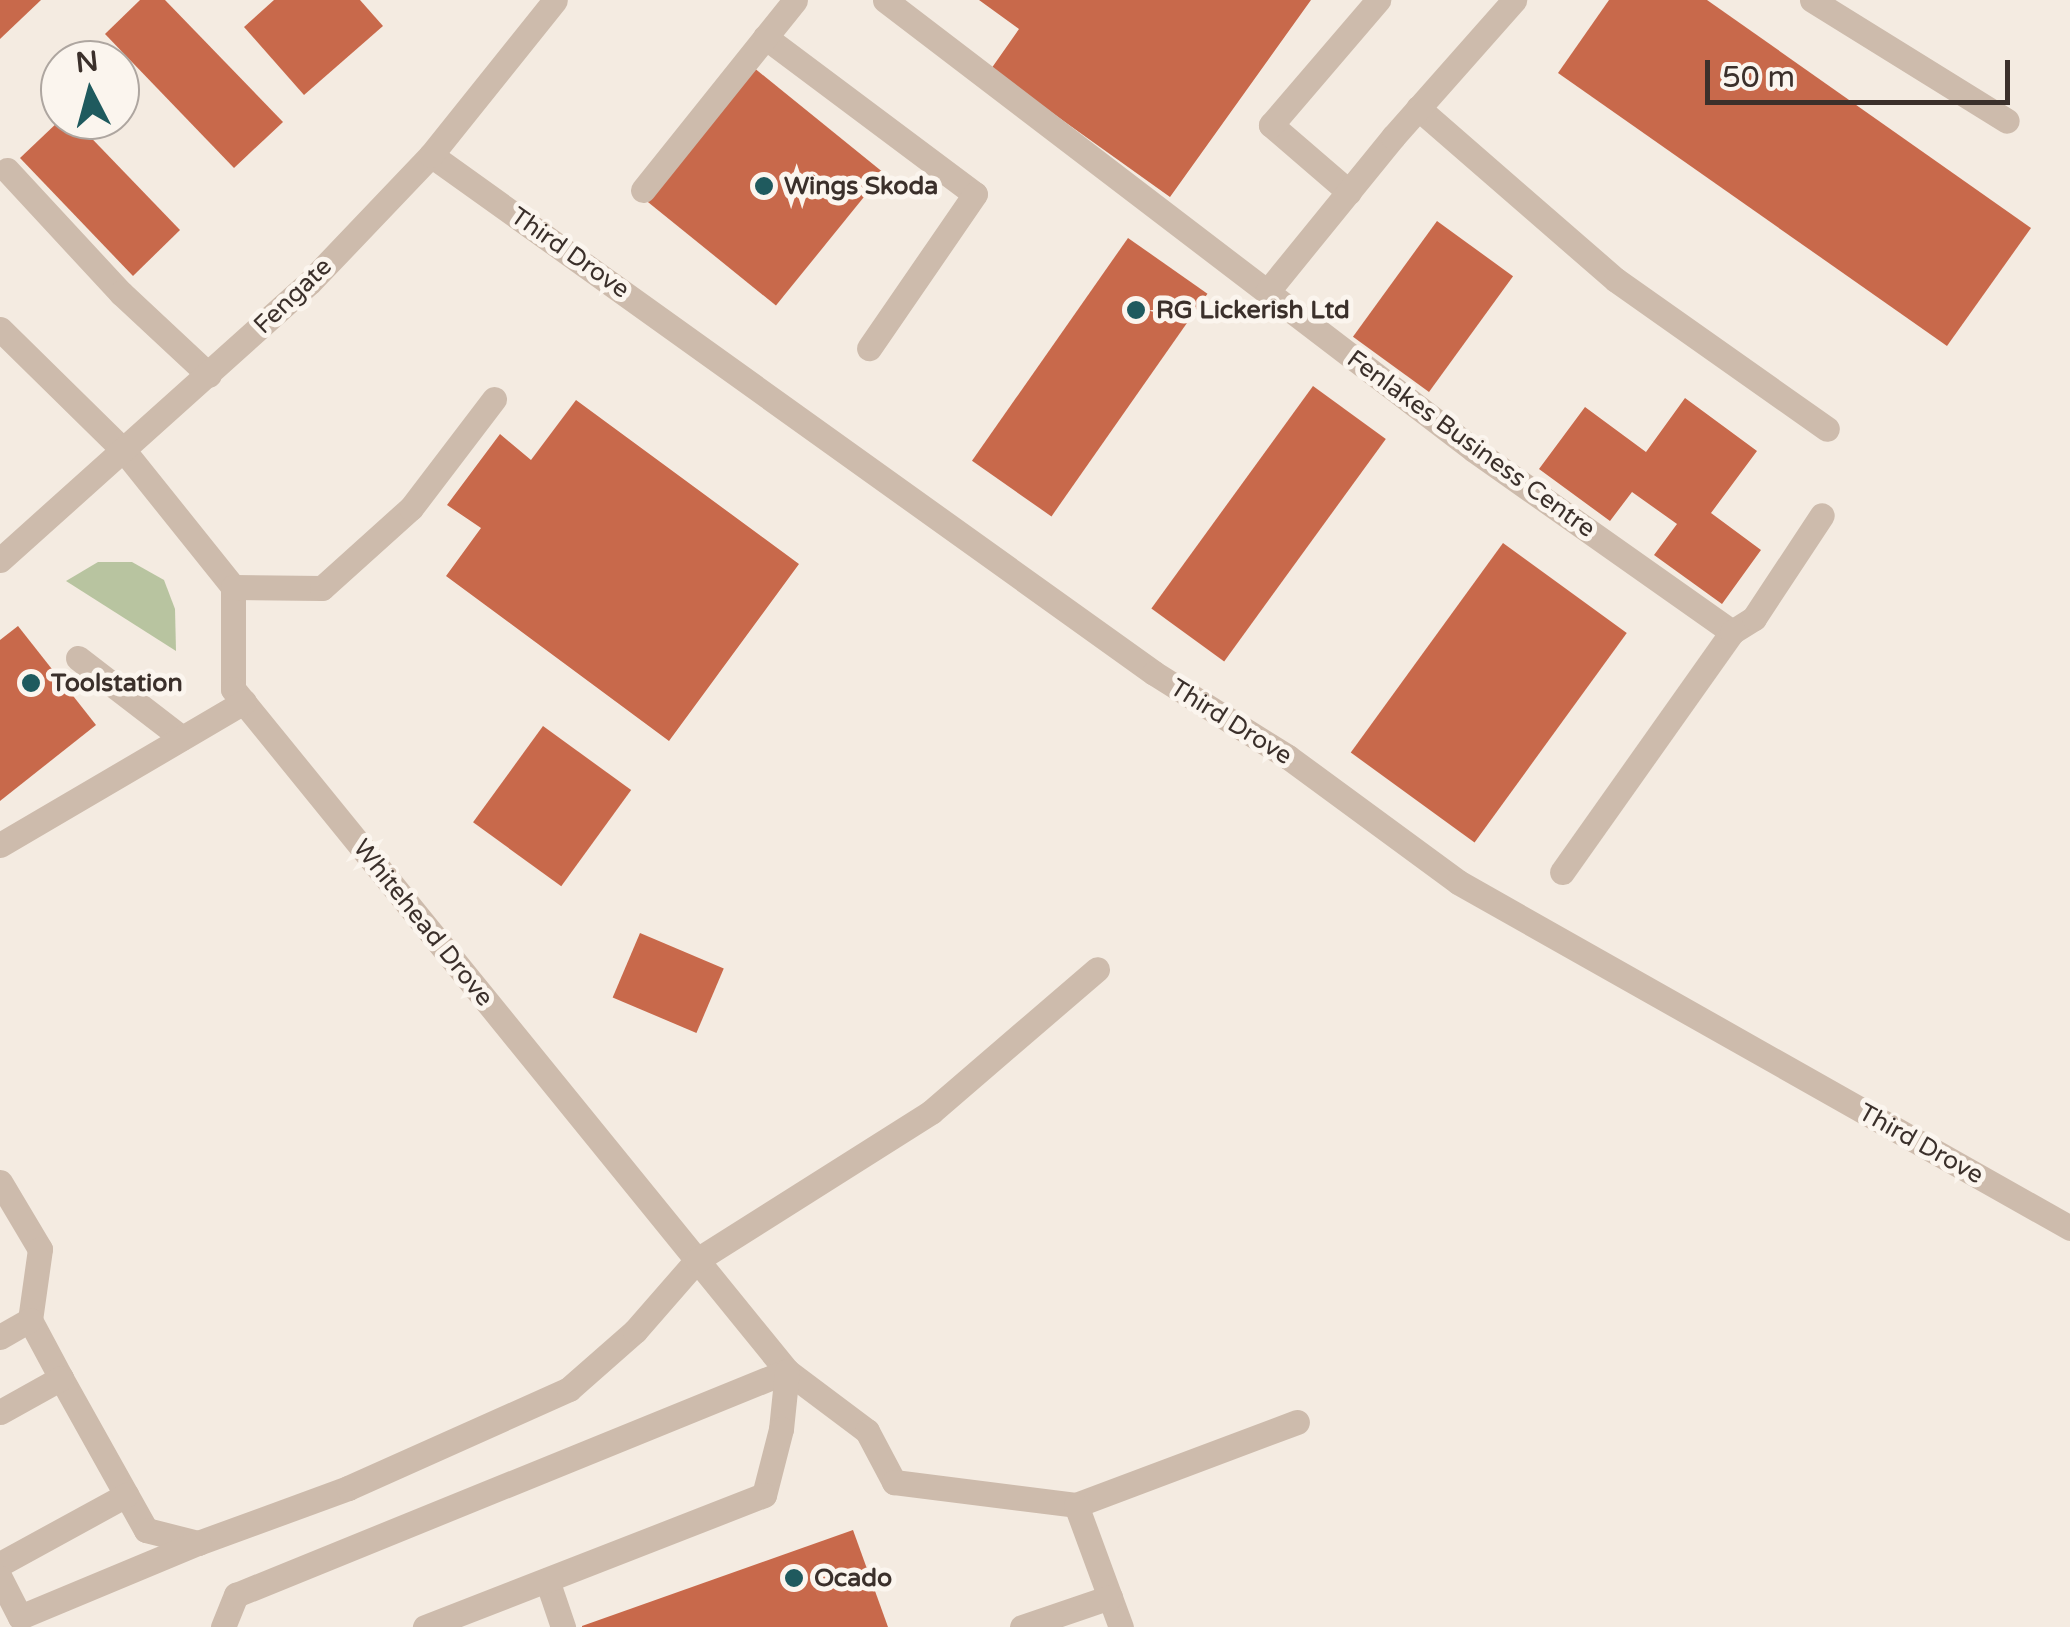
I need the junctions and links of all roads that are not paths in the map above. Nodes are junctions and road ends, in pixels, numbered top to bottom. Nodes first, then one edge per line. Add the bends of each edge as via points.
1 (555, 0) edge
2 (795, 0) edge
3 (884, 0) edge
4 (1378, 0) edge
5 (1514, 0) edge
6 (1812, 0) edge
7 (765, 38) junction
8 (1418, 108) junction
9 (2007, 121) dead end
10 (431, 155) junction
11 (7, 170) dead end
12 (643, 190) dead end
13 (1349, 192) junction
14 (1268, 292) junction
15 (0, 328) edge
16 (868, 348) dead end
17 (209, 375) junction
18 (494, 399) dead end
19 (1826, 429) dead end
20 (125, 452) junction
21 (1822, 515) dead end
22 (0, 560) edge
23 (233, 587) junction
24 (1732, 632) junction
25 (78, 658) dead end
26 (244, 702) junction
27 (182, 738) junction
28 (0, 845) edge
29 (1562, 872) dead end
30 (1097, 968) dead end
31 (0, 1182) edge
32 (2070, 1228) edge
33 (697, 1260) junction
34 (30, 1320) junction
35 (0, 1337) edge
36 (787, 1371) junction
37 (61, 1378) junction
38 (0, 1412) edge
39 (1296, 1422) dead end
40 (126, 1495) junction
41 (1076, 1505) junction
42 (198, 1542) junction
43 (0, 1564) edge
44 (0, 1578) edge
45 (547, 1580) junction
46 (1110, 1597) junction
47 (223, 1627) edge
48 (425, 1627) edge
49 (563, 1627) edge
50 (1022, 1627) edge
51 (1121, 1627) edge

1 - 10 street, Fengate
2 - 7 street
3 - 14 street, Fenlakes Business Centre
4 - 13 street via 1271,125
5 - 8 street
6 - 9 street
7 - 12 street
7 - 16 street via 975,194
8 - 13 street
8 - 19 street via 1616,280
10 - 17 street, Fengate via 310,282
10 - 32 street, Third Drove via 1154,673 1288,757 1458,882
11 - 17 street via 121,293
13 - 14 street
14 - 24 street, Fenlakes Business Centre via 1474,450
15 - 20 street
17 - 20 street, Fengate
18 - 23 street via 411,508 322,588
20 - 22 street, Fengate
20 - 23 street
21 - 24 street via 1754,618
23 - 26 street, Whitehead Drove via 232,689
24 - 29 street
25 - 27 street
26 - 27 street
26 - 33 street, Whitehead Drove
27 - 28 street
30 - 33 street via 932,1112
31 - 34 street via 40,1249
33 - 36 street, Whitehead Drove
33 - 42 street via 635,1331 569,1389 348,1488
34 - 35 street
34 - 37 street
36 - 41 street, Whitehead Drove via 866,1431 894,1482
36 - 45 street via 764,1495
36 - 47 street via 236,1595
37 - 38 street
37 - 40 street
39 - 41 street, Whitehead Drove
40 - 42 street via 146,1530
40 - 43 street
41 - 46 street
42 - 44 street via 20,1617
45 - 48 street
45 - 49 street
46 - 50 street
46 - 51 street

